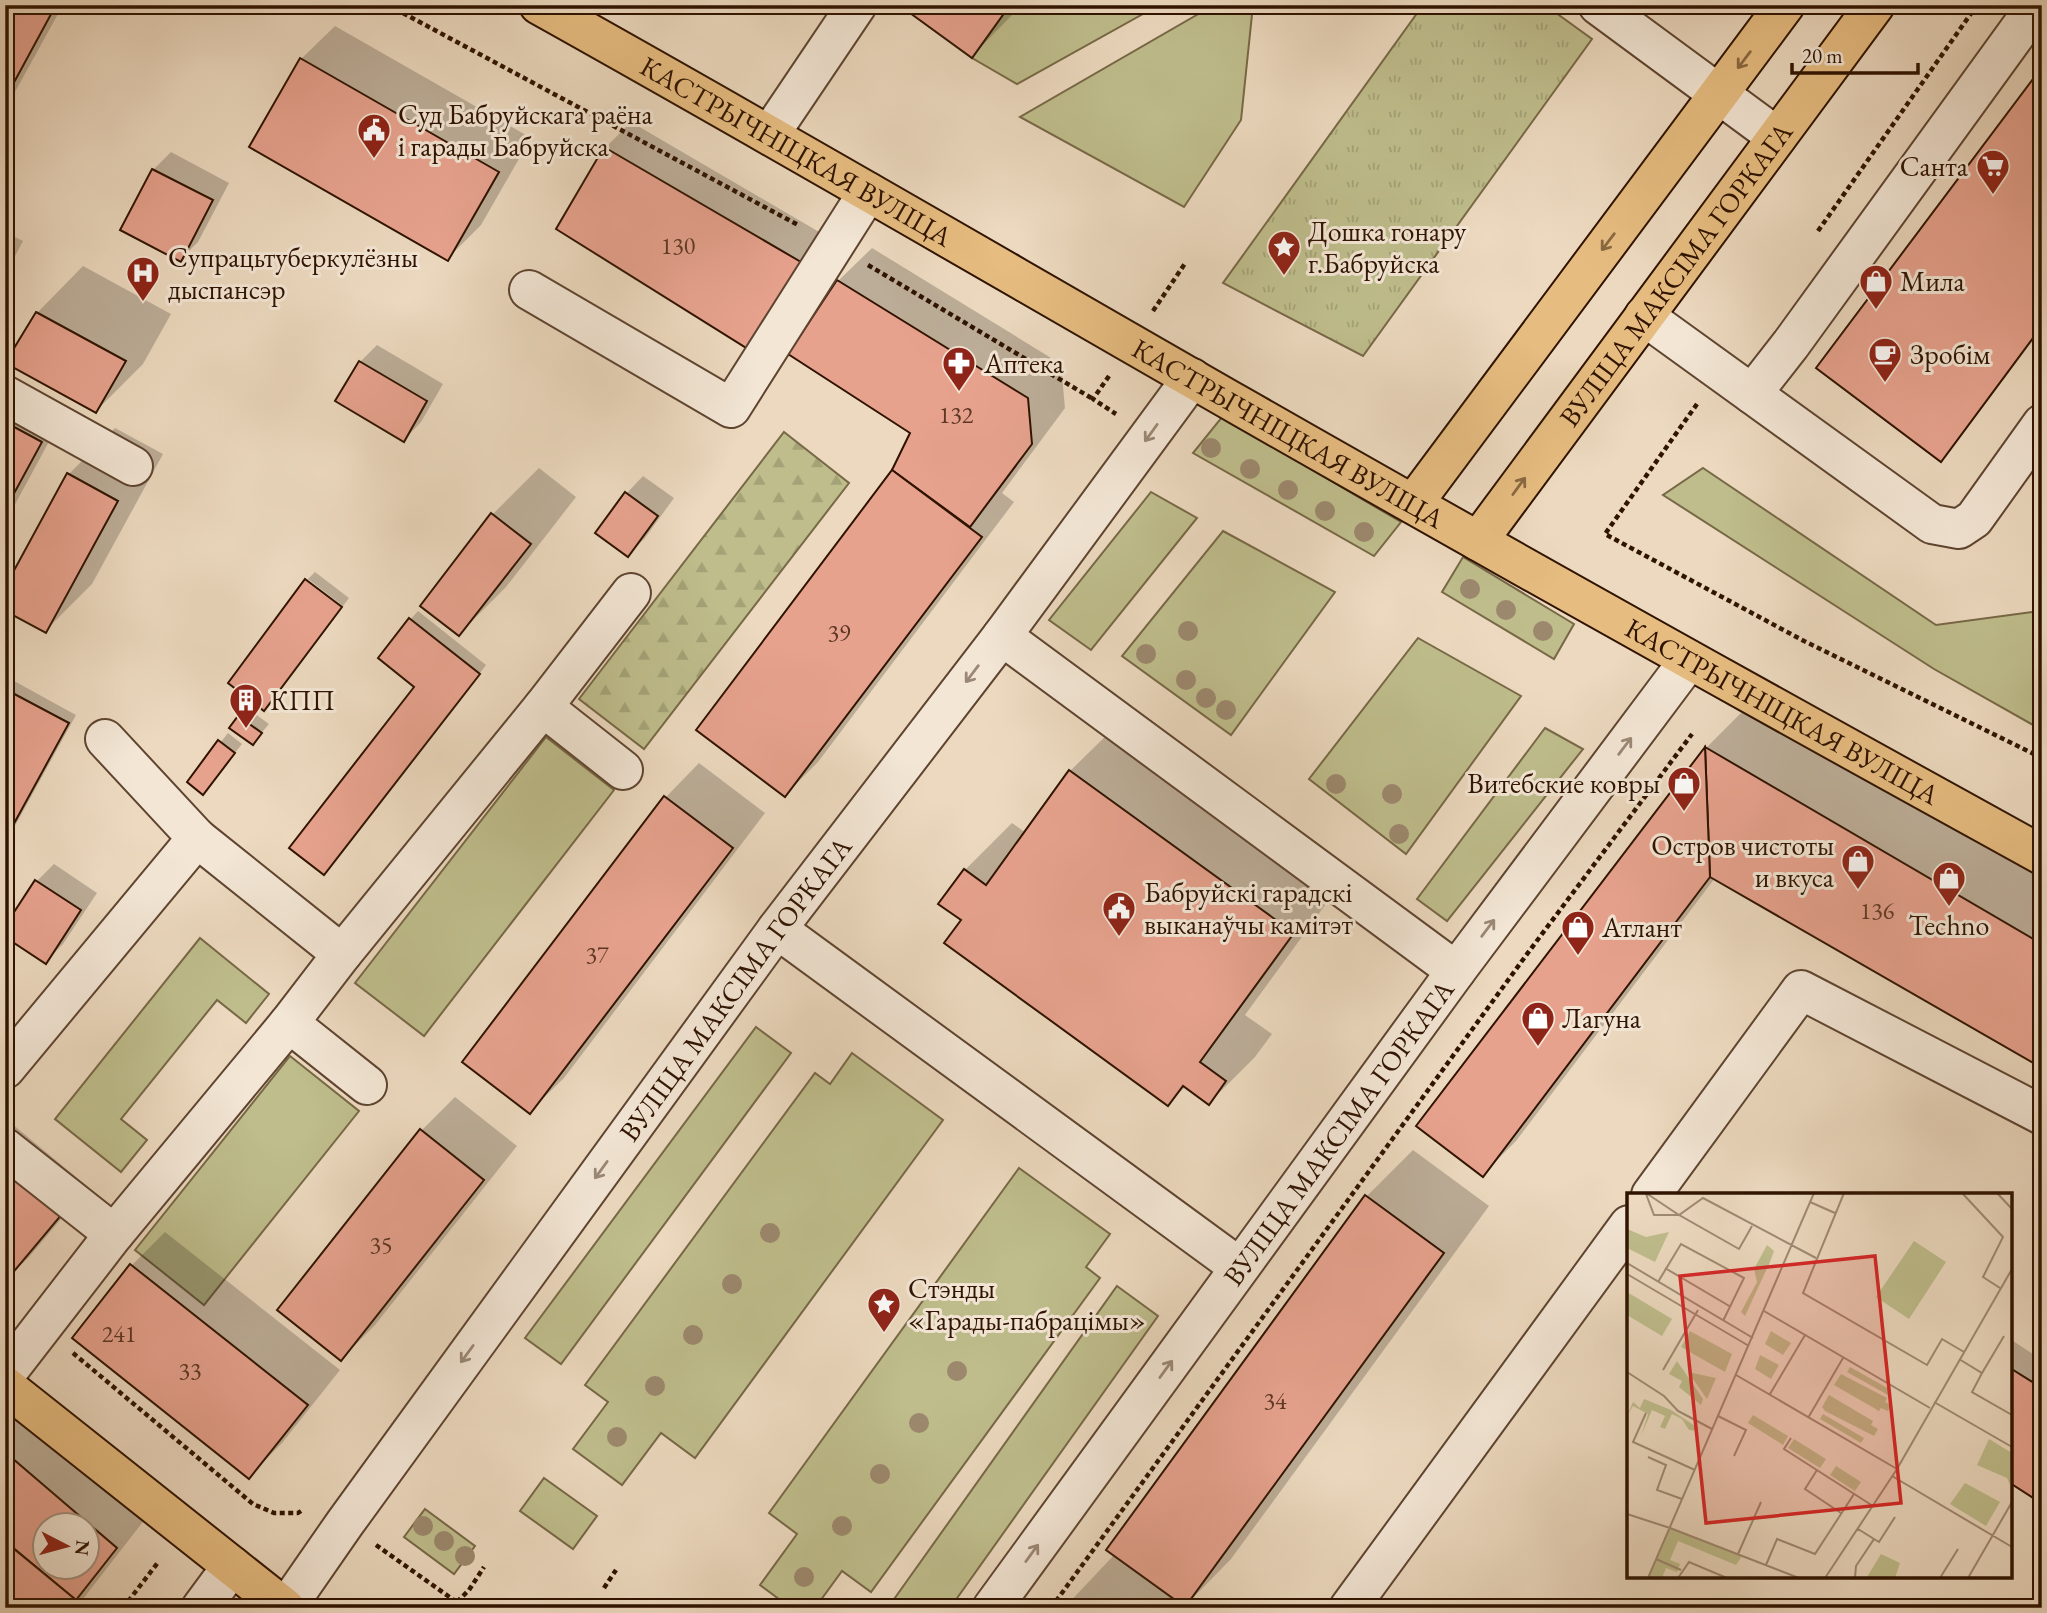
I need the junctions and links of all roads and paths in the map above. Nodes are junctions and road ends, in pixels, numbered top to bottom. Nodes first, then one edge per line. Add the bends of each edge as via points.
1 (388, 5) edge
2 (539, 5) edge
3 (857, 5) edge
4 (1598, 5) edge
5 (1785, 5) edge
6 (1875, 5) edge
7 (2037, 5) edge
8 (1719, 94) junction
9 (770, 134) junction
10 (1777, 137) junction
11 (868, 192) junction
12 (834, 245) junction
13 (529, 290) dead end
14 (1644, 316) junction
15 (1192, 378) junction
16 (1752, 394) junction
17 (5, 395) edge
18 (1093, 399) dead end
19 (2042, 424) edge
20 (133, 466) dead end
21 (1413, 505) junction
22 (1605, 534) dead end
23 (1478, 541) junction
24 (631, 593) dead end
25 (1002, 636) junction
26 (1689, 660) junction
27 (543, 707) junction
28 (1692, 734) dead end
29 (106, 739) dead end
30 (2042, 758) edge
31 (623, 770) dead end
32 (197, 838) junction
33 (2042, 855) edge
34 (777, 929) junction
35 (342, 954) junction
36 (1456, 971) junction
37 (289, 1023) junction
38 (5, 1069) edge
39 (367, 1085) dead end
40 (2042, 1115) edge
41 (5, 1147) edge
42 (1652, 1193) edge
43 (1627, 1228) edge
44 (114, 1234) junction
45 (1240, 1268) junction
46 (42, 1326) junction
47 (5, 1375) edge
48 (5, 1386) edge
49 (306, 1506) dead end
50 (372, 1542) dead end
51 (161, 1557) dead end
52 (232, 1566) junction
53 (484, 1567) dead end
54 (616, 1570) dead end
55 (604, 1588) dead end
56 (529, 1600) dead end
57 (457, 1602) junction
58 (124, 1608) edge
59 (201, 1608) edge
60 (286, 1608) edge
61 (465, 1608) edge
62 (523, 1608) edge
63 (992, 1608) edge
64 (1051, 1608) edge
65 (1349, 1608) edge

1 - 12 path
2 - 9 main road, КАСТРЫЧНІЦКАЯ ВУЛІЦА
3 - 9 street
4 - 8 street
5 -> 8 main road
6 - 10 main road, ВУЛІЦА МАКСІМА ГОРКАГА
7 - 16 street
8 - 10 street
8 -> 21 main road
9 - 11 main road, КАСТРЫЧНІЦКАЯ ВУЛІЦА
10 - 14 main road, ВУЛІЦА МАКСІМА ГОРКАГА
11 - 12 street
11 - 15 main road, КАСТРЫЧНІЦКАЯ ВУЛІЦА
12 - 13 street via 731,408
12 - 18 path
14 - 16 street
23 -> 14 main road, ВУЛІЦА МАКСІМА ГОРКАГА
15 - 21 main road, КАСТРЫЧНІЦКАЯ ВУЛІЦА
15 -> 25 street, ВУЛІЦА МАКСІМА ГОРКАГА
16 - 19 street via 1932,524 1959,529 1974,519
17 - 20 street
21 - 23 main road, КАСТРЫЧНІЦКАЯ ВУЛІЦА
22 - 30 path via 1804,641
23 - 26 main road, КАСТРЫЧНІЦКАЯ ВУЛІЦА
24 - 27 street
25 -> 34 street, ВУЛІЦА МАКСІМА ГОРКАГА
25 - 36 street
26 - 33 main road, КАСТРЫЧНІЦКАЯ ВУЛІЦА
36 -> 26 street, ВУЛІЦА МАКСІМА ГОРКАГА
27 - 31 street
27 - 35 street
28 - 64 path
29 - 32 street
32 - 35 street
32 - 38 street
34 - 45 street
34 -> 60 street, ВУЛІЦА МАКСІМА ГОРКАГА
35 - 37 street
36 - 45 street, ВУЛІЦА МАКСІМА ГОРКАГА
37 - 39 street
37 - 44 street
40 - 42 street via 1801,990
41 - 44 street
43 - 65 street
44 - 46 street
63 -> 45 street, ВУЛІЦА МАКСІМА ГОРКАГА
46 - 47 street
46 - 49 path via 253,1504 274,1513 298,1513
48 - 52 main road
50 - 57 path
51 - 58 path
52 - 59 street
52 - 60 main road
53 - 57 path
54 - 55 path
56 - 62 path
57 - 61 path

